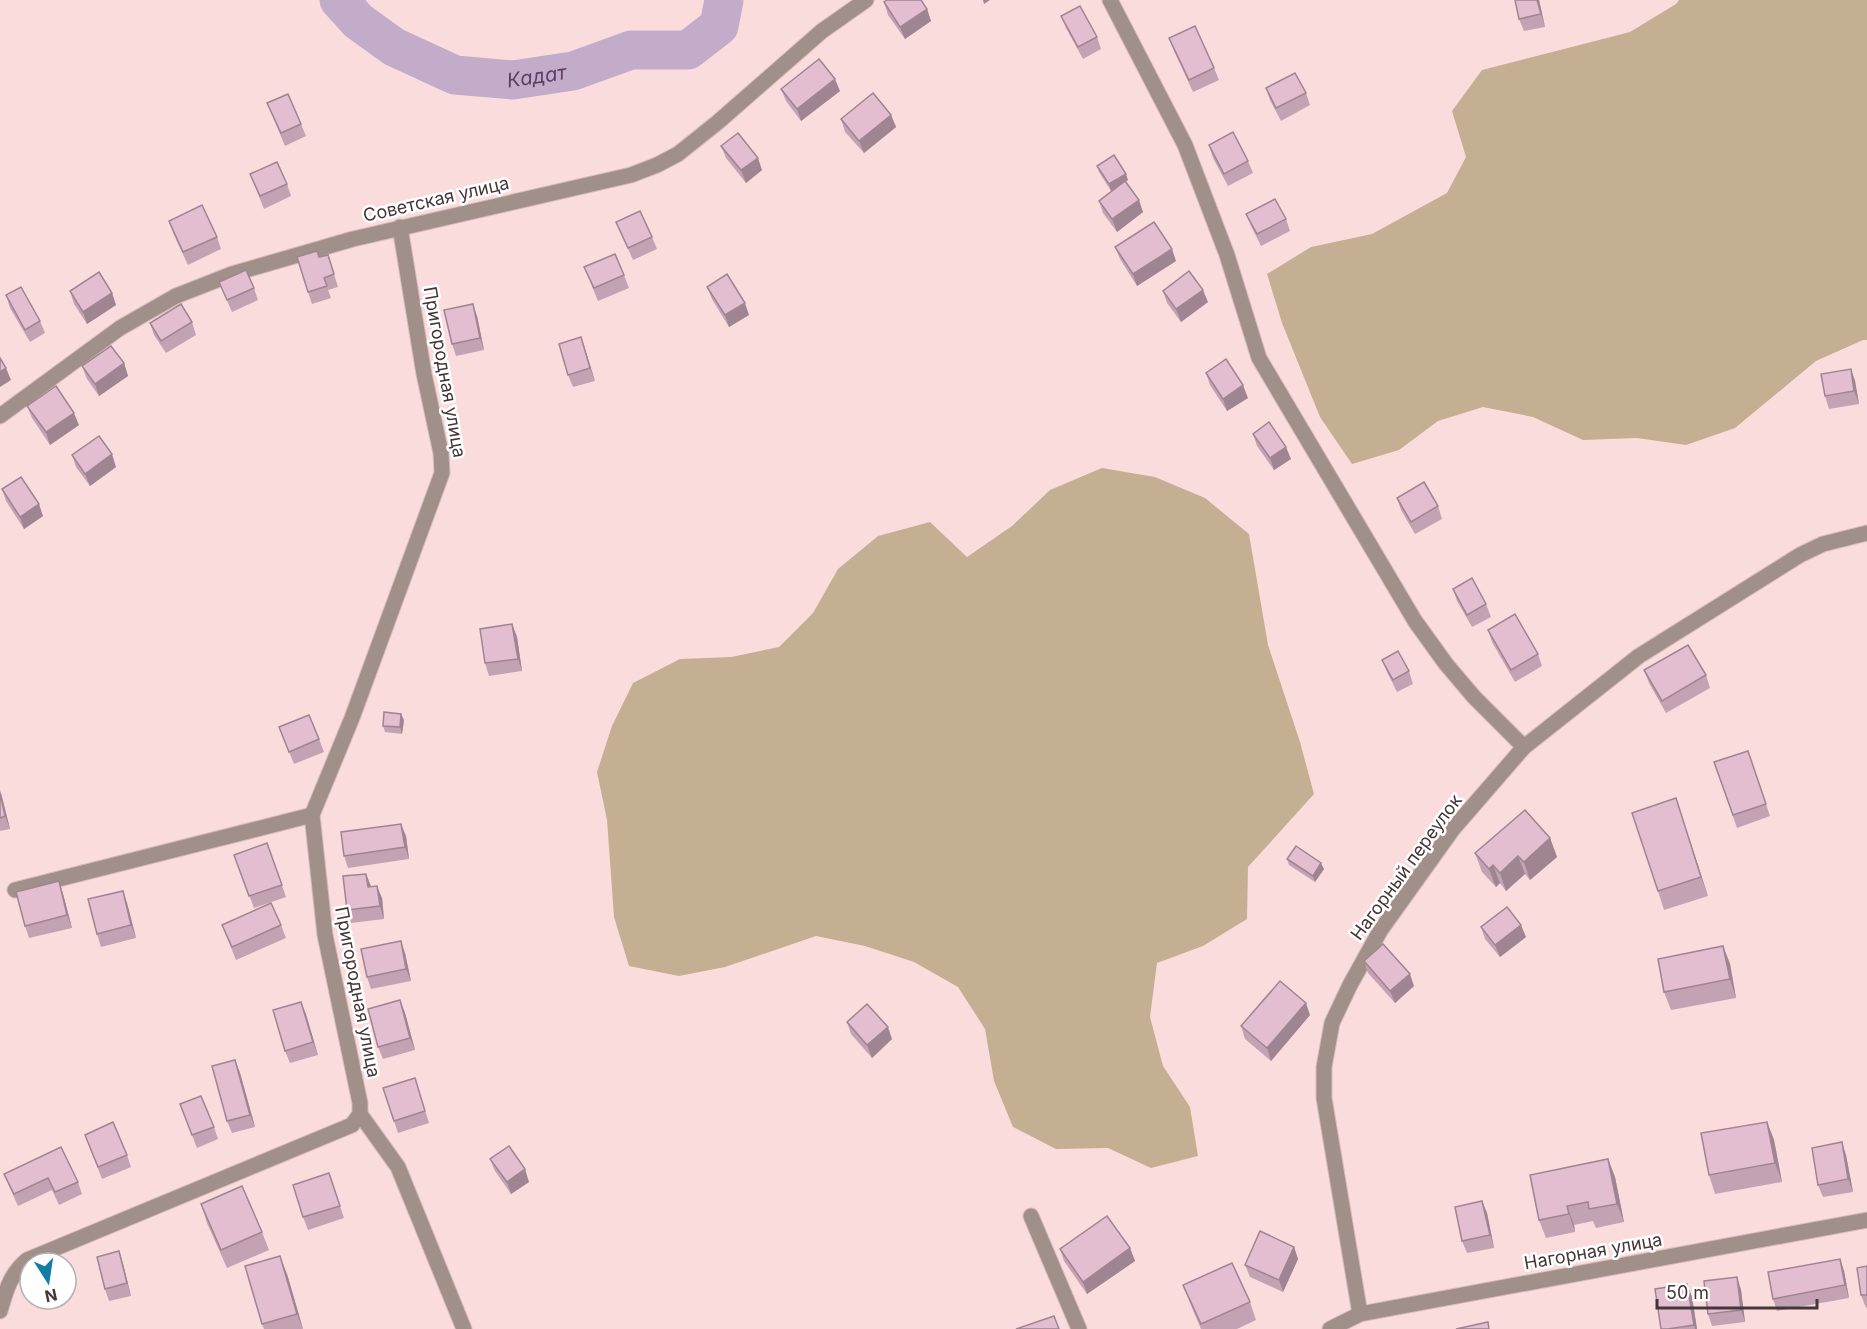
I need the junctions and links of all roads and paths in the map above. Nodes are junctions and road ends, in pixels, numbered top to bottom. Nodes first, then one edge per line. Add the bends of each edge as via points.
1 (866, 0) edge
2 (1110, 0) edge
3 (400, 227) junction
4 (0, 416) edge
5 (1867, 533) edge
6 (1524, 747) junction
7 (312, 815) junction
8 (15, 890) edge
9 (360, 1114) junction
10 (1031, 1216) dead end
11 (1867, 1220) edge
12 (0, 1311) edge
13 (1360, 1314) junction
14 (464, 1329) edge
15 (1079, 1329) edge
16 (1330, 1329) edge

1 - 3 street, Советская улица via 822,31 678,154 657,165 631,175
2 - 6 street via 1185,145 1227,255 1259,358 1415,621 1474,697
3 - 4 street, Советская улица via 232,274 177,296 120,328
3 - 7 street, Пригородная улица via 442,473
5 - 6 street, Нагорный переулок via 1823,544 1800,555 1639,656
6 - 13 street, Нагорный переулок via 1453,829 1380,931 1332,1023 1324,1067 1324,1098
7 - 8 street
7 - 9 street, Пригородная улица via 324,935
9 - 12 street via 352,1125 27,1260 7,1285
9 - 14 street via 398,1167
10 - 15 street
11 - 13 street, Нагорная улица
13 - 16 street, Нагорная улица

